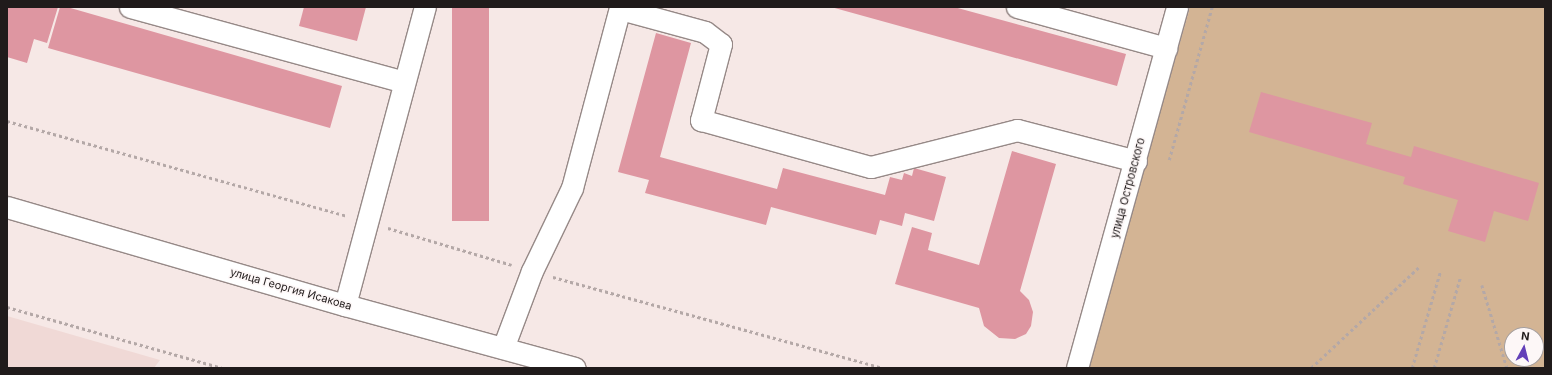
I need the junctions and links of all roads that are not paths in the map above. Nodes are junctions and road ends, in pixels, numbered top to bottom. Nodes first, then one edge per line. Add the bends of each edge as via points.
1 (425, 7) edge
2 (1177, 7) edge
3 (137, 8) edge
4 (621, 8) edge
5 (1026, 8) edge
6 (1166, 48) junction
7 (404, 82) junction
8 (1136, 161) junction
9 (7, 207) edge
10 (345, 305) junction
11 (503, 348) junction
12 (575, 368) edge
13 (1077, 368) edge

1 - 7 street
2 - 6 street, улица Островского
3 - 7 street
4 - 8 street via 705,32 721,44 701,120 871,167 1017,130
4 - 11 street via 572,188 532,271
5 - 6 street
6 - 8 street, улица Островского
7 - 10 street
8 - 13 street, улица Островского
9 - 10 street, улица Георгия Исакова
10 - 11 street, улица Георгия Исакова
11 - 12 street, улица Георгия Исакова

